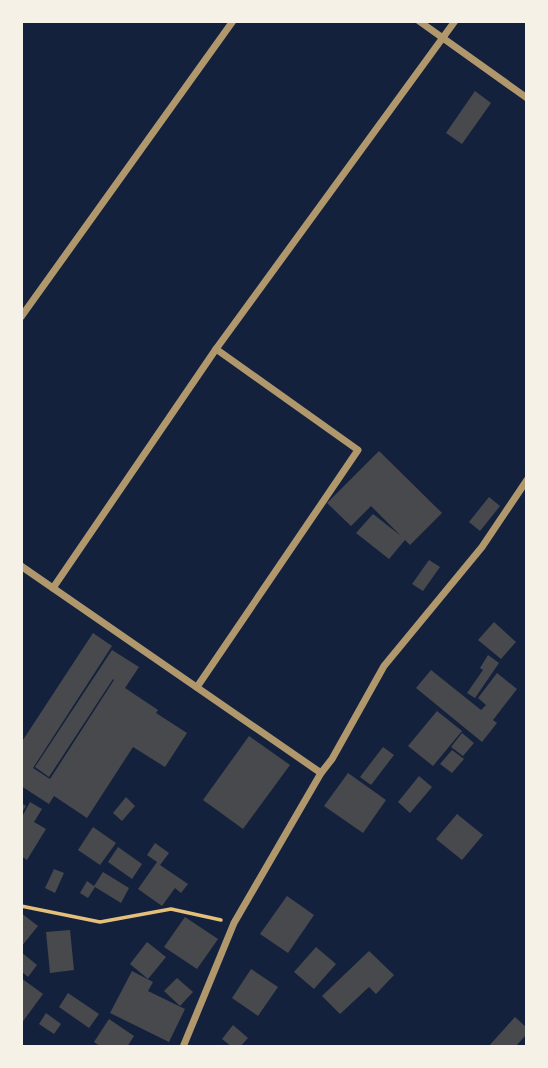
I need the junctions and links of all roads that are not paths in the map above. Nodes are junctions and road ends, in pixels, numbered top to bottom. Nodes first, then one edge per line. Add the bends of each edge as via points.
1 (233, 21) edge
2 (419, 21) edge
3 (455, 21) edge
4 (443, 39) junction
5 (527, 98) edge
6 (21, 317) edge
7 (216, 349) junction
8 (527, 480) edge
9 (21, 566) edge
10 (54, 588) junction
11 (197, 687) junction
12 (321, 773) junction
13 (183, 1047) edge

1 - 6 street
2 - 4 street
3 - 4 street
4 - 5 street
4 - 7 street
7 - 10 street
7 - 11 street via 358,450
8 - 12 street via 482,547 384,666
9 - 10 street
10 - 11 street
11 - 12 street
12 - 13 street via 234,923

